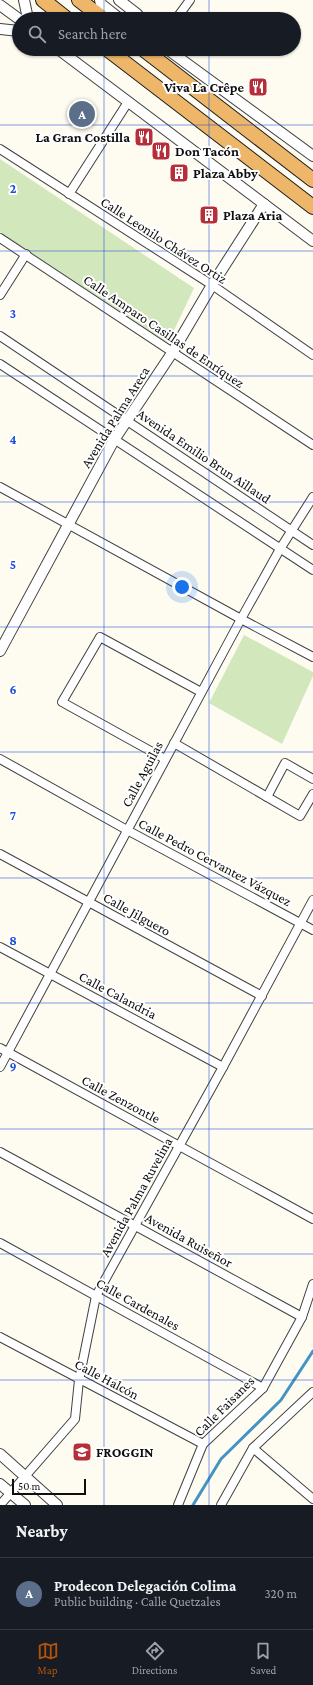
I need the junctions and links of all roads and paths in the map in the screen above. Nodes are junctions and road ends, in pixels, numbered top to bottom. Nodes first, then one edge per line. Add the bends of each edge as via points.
1 (24, 0) edge
2 (42, 0) edge
3 (79, 0) edge
4 (100, 0) edge
5 (119, 0) edge
6 (190, 0) edge
7 (0, 5) edge
8 (27, 12) edge
9 (58, 12) edge
10 (95, 12) edge
11 (112, 12) edge
12 (134, 12) edge
13 (181, 12) edge
14 (12, 14) edge
15 (0, 29) edge
16 (12, 30) edge
17 (67, 56) edge
18 (116, 56) edge
19 (152, 56) edge
20 (177, 56) edge
21 (128, 102) junction
22 (0, 149) edge
23 (313, 156) edge
24 (313, 180) edge
25 (70, 194) junction
26 (264, 204) junction
27 (313, 207) edge
28 (0, 238) edge
29 (313, 241) edge
30 (26, 254) junction
31 (212, 286) junction
32 (0, 295) edge
33 (0, 336) edge
34 (172, 353) junction
35 (313, 355) edge
36 (0, 364) edge
37 (127, 420) junction
38 (114, 440) junction
39 (313, 446) edge
40 (0, 486) edge
41 (313, 497) edge
42 (68, 524) junction
43 (292, 531) junction
44 (313, 545) edge
45 (280, 549) junction
46 (313, 570) edge
47 (241, 620) junction
48 (0, 651) edge
49 (313, 657) edge
50 (201, 692) junction
51 (174, 743) junction
52 (0, 759) edge
53 (165, 759) junction
54 (313, 779) edge
55 (313, 794) edge
56 (267, 797) junction
57 (127, 830) junction
58 (0, 854) edge
59 (313, 900) edge
60 (89, 902) junction
61 (300, 923) junction
62 (313, 930) edge
63 (0, 947) edge
64 (51, 974) junction
65 (262, 996) junction
66 (0, 1048) edge
67 (8, 1052) junction
68 (223, 1066) junction
69 (0, 1067) edge
70 (180, 1145) junction
71 (0, 1152) edge
72 (313, 1219) edge
73 (135, 1225) junction
74 (0, 1243) edge
75 (313, 1284) edge
76 (96, 1296) junction
77 (302, 1317) junction
78 (0, 1337) edge
79 (79, 1380) junction
80 (262, 1388) junction
81 (313, 1392) edge
82 (202, 1444) junction
83 (253, 1448) junction
84 (0, 1454) edge
85 (25, 1477) junction
86 (1, 1485) edge
87 (10, 1493) junction
88 (313, 1499) edge
89 (0, 1505) edge
90 (25, 1505) edge
91 (57, 1505) edge
92 (178, 1505) edge
93 (221, 1505) edge

1 - 8 street
2 - 9 highway
3 - 10 highway
4 - 11 street
5 - 12 street
6 - 13 street
7 - 14 street
15 - 16 street
17 - 21 street
18 - 27 highway
19 - 24 highway
20 - 23 street
21 - 25 street
21 - 26 street
22 - 25 street, Calle Leonilo Chávez Ortiz
25 - 31 street, Calle Leonilo Chávez Ortiz
26 - 29 street
26 - 31 street, Avenida Palma Areca
28 - 30 street, Calle Amparo Casillas de Enríquez
30 - 32 street
30 - 34 street, Calle Amparo Casillas de Enríquez
31 - 34 street, Avenida Palma Areca
31 - 35 street, Calle Leonilo Chávez Ortiz
33 - 37 street, Avenida Emilio Brun Aillaud
34 - 37 street, Avenida Palma Areca
34 - 39 street, Calle Amparo Casillas de Enríquez
36 - 38 street
37 - 38 street, Avenida Palma Areca
37 - 43 street, Avenida Emilio Brun Aillaud
38 - 42 street, Avenida Palma Areca
38 - 45 street
40 - 42 street
41 - 43 street, Calle Aguilas
42 - 47 street
42 - 48 street, Avenida Palma Areca
43 - 44 street, Avenida Emilio Brun Aillaud
43 - 45 street, Calle Aguilas
45 - 46 street
45 - 47 street, Calle Aguilas
47 - 49 street
47 - 50 street, Calle Aguilas
50 - 51 street, Calle Aguilas
50 - 53 street via 100,637 62,702
51 - 53 street, Calle Aguilas
51 - 56 street
52 - 57 street, Calle Pedro Cervantez Vázquez
53 - 57 street, Calle Aguilas
54 - 56 street via 285,763
55 - 56 street via 300,816
57 - 60 street, Calle Aguilas
57 - 61 street, Calle Pedro Cervantez Vázquez
58 - 60 street, Calle Jilguero
59 - 61 street, Avenida Palma Ruvelina
60 - 64 street, Calle Aguilas
60 - 65 street, Calle Jilguero
61 - 62 street, Calle Pedro Cervantez Vázquez
61 - 65 street, Avenida Palma Ruvelina
63 - 64 street, Calle Calandria
64 - 67 street, Calle Aguilas
64 - 68 street, Calle Calandria
65 - 68 street, Avenida Palma Ruvelina
66 - 67 street, Calle Zenzontle
67 - 69 street, Calle Aguilas
67 - 70 street, Calle Zenzontle
68 - 70 street, Avenida Palma Ruvelina
70 - 72 street, Calle Zenzontle
70 - 73 street, Avenida Palma Ruvelina
71 - 73 street, Avenida Ruiseñor
73 - 76 street, Avenida Palma Ruvelina
73 - 77 street, Avenida Ruiseñor
74 - 76 street, Calle Cardenales
75 - 77 street, Calle Faisanes
76 - 79 street, Avenida Palma Ruvelina
76 - 80 street, Calle Cardenales
77 - 80 street, Calle Faisanes
78 - 79 street, Calle Halcón
79 - 82 street, Calle Halcón
79 - 85 street, Avenida Palma Ruvelina via 75,1419
80 - 82 street, Calle Faisanes
81 - 83 street
82 - 92 street, Calle Faisanes
83 - 88 street
83 - 93 street
84 - 85 street
85 - 87 street, Avenida Palma Ruvelina
85 - 91 street
86 - 87 street
87 - 89 street, Avenida Palma Ruvelina
87 - 90 street

